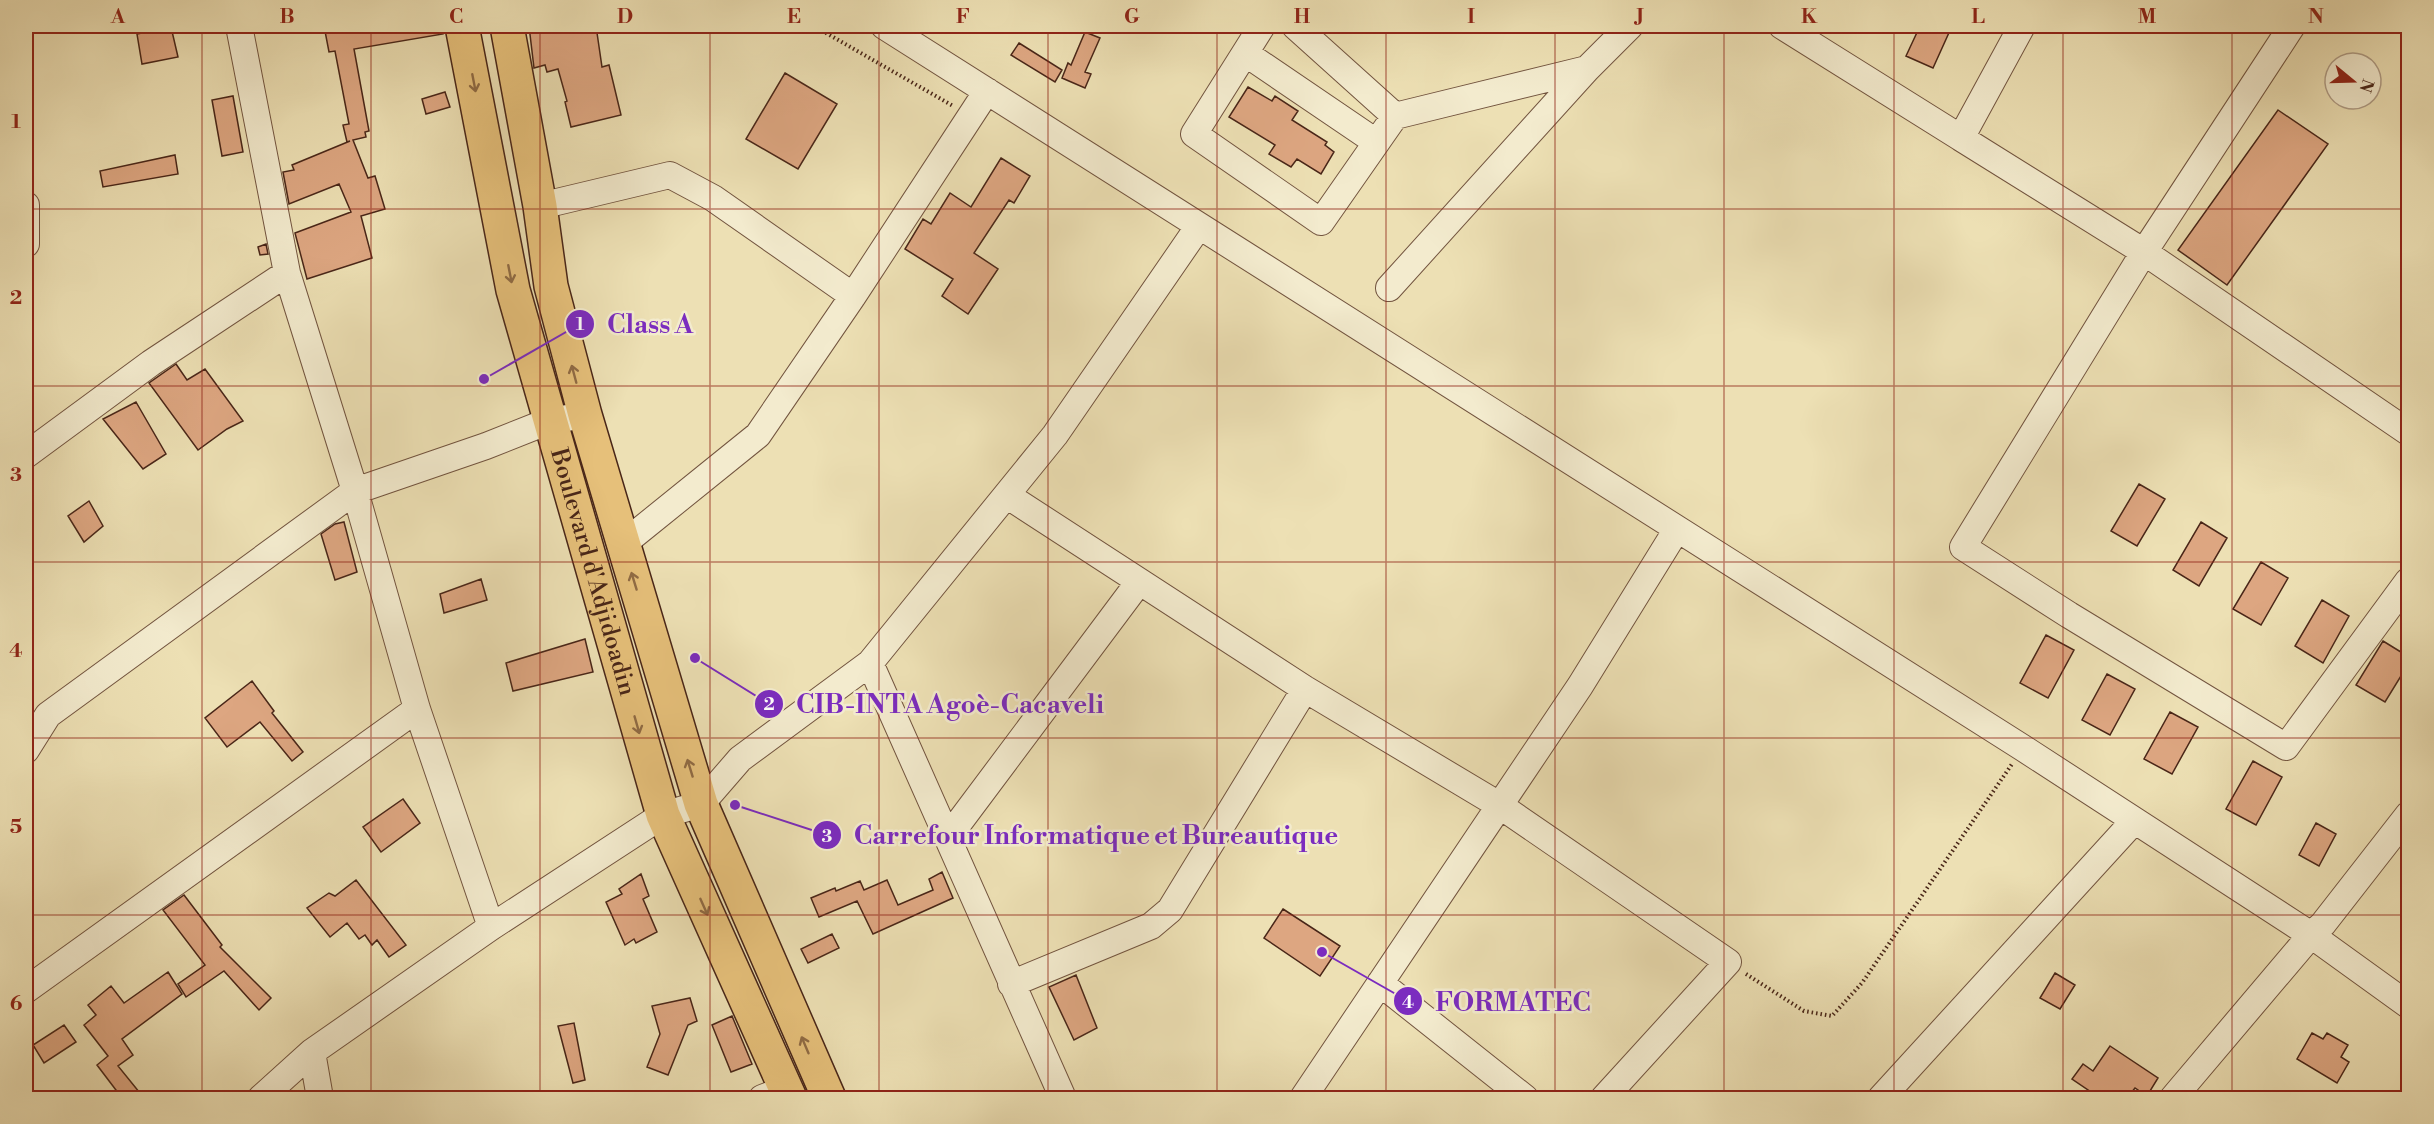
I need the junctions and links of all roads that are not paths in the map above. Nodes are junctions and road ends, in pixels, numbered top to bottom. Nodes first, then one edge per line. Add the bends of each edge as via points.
1 (239, 26) edge
2 (462, 26) edge
3 (507, 26) edge
4 (884, 26) edge
5 (1262, 26) edge
6 (1295, 26) edge
7 (1630, 26) edge
8 (1782, 26) edge
9 (2022, 26) edge
10 (2292, 26) edge
11 (1245, 53) junction
12 (1587, 69) junction
13 (987, 91) junction
14 (1395, 116) junction
15 (1961, 138) junction
16 (1376, 142) junction
17 (26, 205) edge
18 (540, 206) junction
19 (1199, 226) junction
20 (26, 244) edge
21 (2144, 252) junction
22 (287, 273) junction
23 (1389, 288) dead end
24 (853, 296) junction
25 (585, 415) junction
26 (549, 422) junction
27 (2409, 432) edge
28 (26, 455) edge
29 (355, 491) junction
30 (1008, 495) junction
31 (1677, 529) junction
32 (623, 544) junction
33 (2409, 581) edge
34 (1139, 582) junction
35 (870, 663) junction
36 (1305, 689) junction
37 (417, 709) junction
38 (37, 714) edge
39 (26, 750) edge
40 (701, 804) junction
41 (1499, 805) junction
42 (663, 815) junction
43 (2409, 815) edge
44 (2134, 821) junction
45 (949, 836) junction
46 (491, 927) junction
47 (2311, 935) junction
48 (1380, 983) junction
49 (1011, 984) junction
50 (26, 990) edge
51 (2409, 1005) edge
52 (312, 1052) junction
53 (779, 1095) edge
54 (261, 1098) edge
55 (320, 1098) edge
56 (829, 1098) edge
57 (1063, 1098) edge
58 (1303, 1098) edge
59 (1525, 1098) edge
60 (1604, 1098) edge
61 (1881, 1098) edge
62 (2173, 1098) edge

1 - 22 street
2 -> 26 main road, Boulevard d'Adjidoadin via 513,290
3 - 18 main road, Boulevard d'Adjidoadin
4 - 13 street
5 - 11 street
6 - 14 street
7 - 12 street
8 - 15 street
9 - 15 street
10 - 21 street
11 - 16 street
11 - 16 street via 1194,135 1321,222
12 - 14 street
12 - 23 street
13 - 19 street
13 - 24 street
14 - 16 street
15 - 21 street
17 - 20 street
18 - 24 street via 670,175 713,198
25 -> 18 main road, Boulevard d'Adjidoadin via 550,286
19 - 30 street via 1055,435
19 - 31 street
21 - 27 street
21 - 33 street via 1963,547 2286,747
22 - 28 street via 151,363
22 - 29 street
24 - 32 street via 758,435
25 - 26 street
25 - 32 main road, Boulevard d'Adjidoadin
26 - 29 street
26 -> 42 main road, Boulevard d'Adjidoadin
29 - 37 street
29 - 38 street
30 - 34 street
30 - 35 street
31 - 41 street via 1580,686
31 - 44 street
40 -> 32 main road, Boulevard d'Adjidoadin
34 - 36 street
34 - 45 street
35 - 40 street via 740,759
35 - 45 street
36 - 41 street
36 - 49 street via 1170,910 1151,926
37 - 46 street
37 - 50 street
38 - 39 street
40 - 42 street
56 -> 40 main road, Boulevard d'Adjidoadin
41 - 48 street
41 - 60 street via 1728,962
42 - 46 street
42 -> 53 main road, Boulevard d'Adjidoadin
43 - 47 street
44 - 47 street
44 - 61 street
45 - 49 street
46 - 52 street
47 - 51 street
47 - 62 street
48 - 58 street
48 - 59 street
49 - 57 street
52 - 54 street
52 - 55 street

